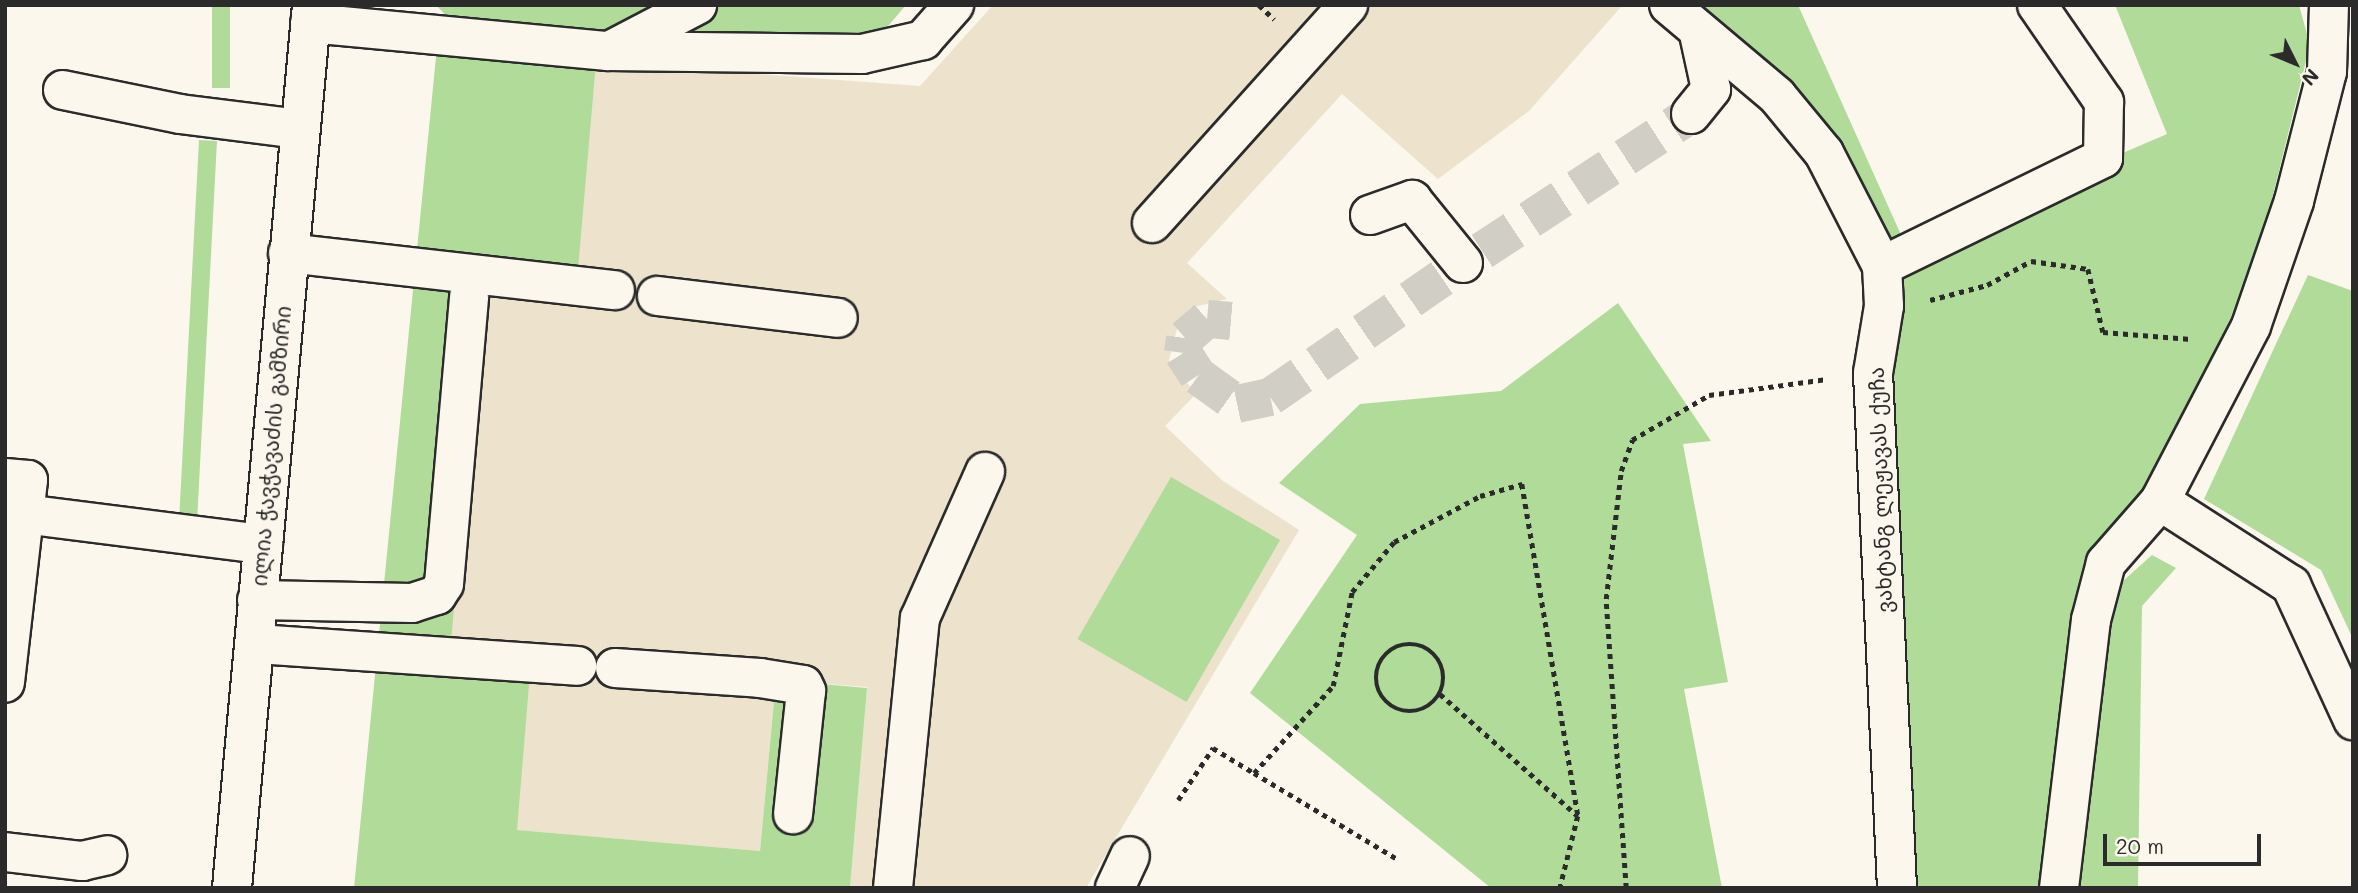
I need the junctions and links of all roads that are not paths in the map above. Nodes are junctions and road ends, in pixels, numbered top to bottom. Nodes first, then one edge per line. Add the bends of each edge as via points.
1 (697, 5) edge
2 (954, 5) edge
3 (1348, 5) edge
4 (1669, 5) edge
5 (2037, 5) edge
6 (2329, 5) edge
7 (311, 14) edge
8 (1699, 34) junction
9 (608, 51) junction
10 (63, 90) dead end
11 (1691, 114) tunnel mouth
12 (298, 129) junction
13 (1370, 215) dead end
14 (1152, 223) dead end
15 (288, 253) junction
16 (1464, 263) dead end
17 (1882, 266) junction
18 (615, 290) dead end
19 (469, 296) dead end
20 (657, 296) dead end
21 (838, 318) dead end
22 (985, 472) dead end
23 (5, 478) edge
24 (2160, 501) junction
25 (24, 514) junction
26 (262, 544) junction
27 (257, 600) junction
28 (257, 644) junction
29 (577, 666) dead end
30 (615, 668) dead end
31 (5, 683) edge
32 (2353, 720) edge
33 (793, 814) dead end
34 (5, 852) edge
35 (107, 855) dead end
36 (232, 888) edge
37 (893, 888) edge
38 (1896, 888) edge
39 (2059, 888) edge

1 - 9 street
2 - 9 street via 923,40 862,54
3 - 14 street
4 - 8 street, ვახტანგ ლეჟავას ქუჩა
5 - 17 street via 2104,102 2103,158
6 - 24 street via 2327,72 2294,201 2251,326
7 - 9 street
7 - 12 street, ილია ჭავჭავაძის გამზირი
8 - 11 street via 1711,89
8 - 17 street, ვახტანგ ლეჟავას ქუჩა via 1777,96 1824,153
10 - 12 street via 180,114
12 - 15 street, ილია ჭავჭავაძის გამზირი
13 - 16 street via 1412,200
15 - 18 street
15 - 26 street, ილია ჭავჭავაძის გამზირი
17 - 38 street, ვახტანგ ლეჟავას ქუჩა via 1884,306 1873,373
19 - 27 street via 444,584 437,596 412,603
20 - 21 street
22 - 37 street via 920,618
23 - 25 street via 28,480
24 - 32 street via 2291,585
24 - 39 street via 2106,563 2094,609
25 - 26 street
25 - 31 street
26 - 27 street, ილია ჭავჭავაძის გამზირი
27 - 28 street, ილია ჭავჭავაძის გამზირი
28 - 29 street
28 - 36 street, ილია ჭავჭავაძის გამზირი
30 - 33 street via 803,685
34 - 35 street via 82,861

